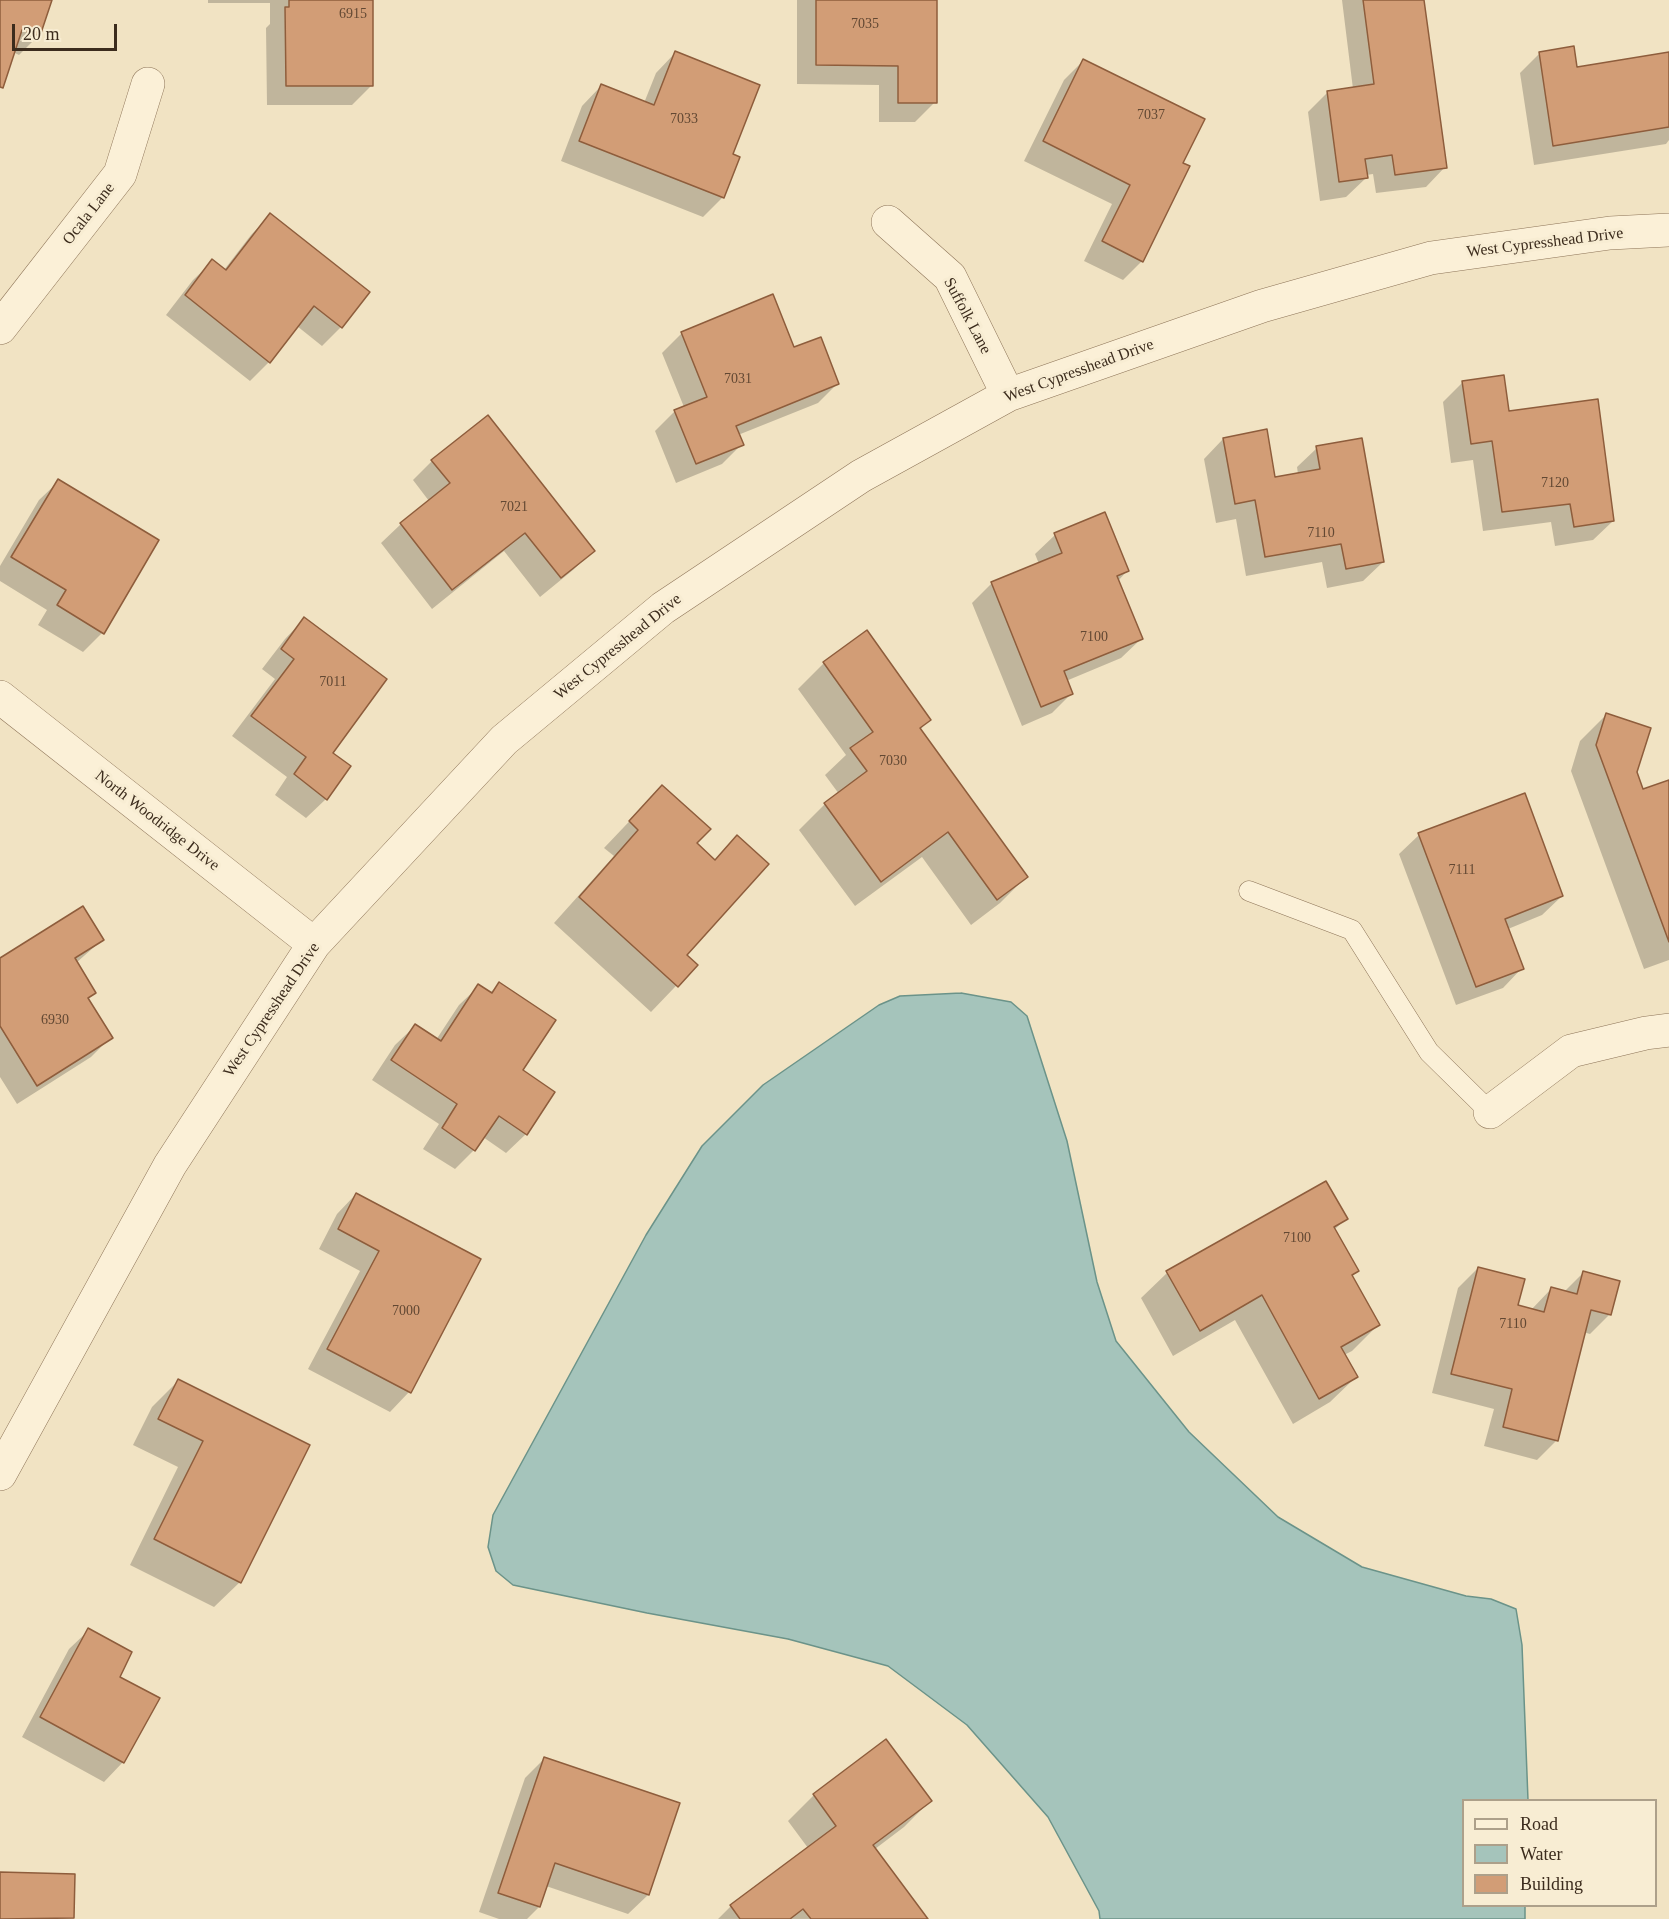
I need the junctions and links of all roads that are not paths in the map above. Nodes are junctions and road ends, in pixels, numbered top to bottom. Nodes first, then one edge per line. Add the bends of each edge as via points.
1 (148, 84) dead end
2 (888, 222) dead end
3 (1669, 230) edge
4 (0, 328) edge
5 (1008, 395) junction
6 (0, 698) edge
7 (1249, 891) dead end
8 (314, 944) junction
9 (1669, 1030) edge
10 (1490, 1112) joint
11 (0, 1474) edge

1 - 4 street, Ocala Lane via 120,174
2 - 5 street, Suffolk Lane via 950,278
3 - 5 street, West Cypresshead Drive via 1610,233 1431,258 1262,306
5 - 8 street, West Cypresshead Drive via 861,476 663,608 504,740
6 - 8 street, North Woodridge Drive
7 - 10 lane via 1352,930 1429,1052
8 - 11 street, West Cypresshead Drive via 170,1165
9 - 10 street via 1571,1051

